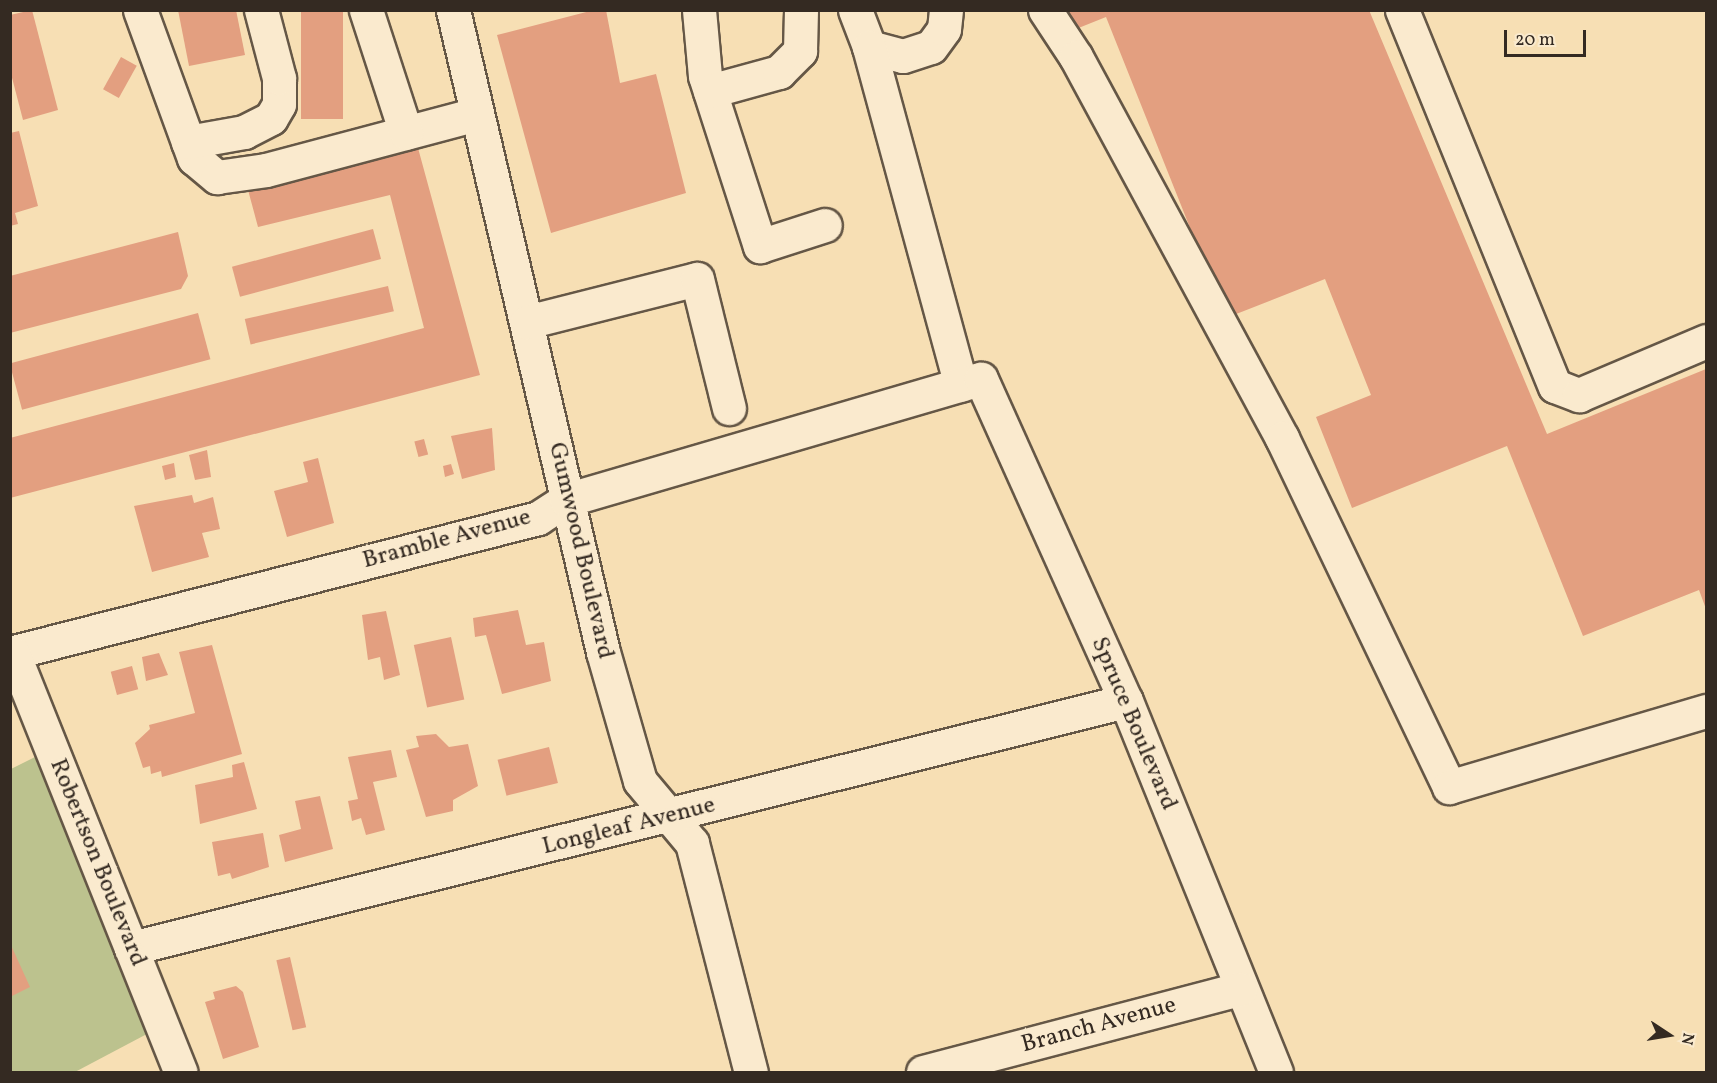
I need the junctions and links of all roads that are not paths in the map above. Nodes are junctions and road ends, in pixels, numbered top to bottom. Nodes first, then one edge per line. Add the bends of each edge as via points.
1 (140, 10) edge
2 (261, 10) edge
3 (366, 10) edge
4 (453, 10) edge
5 (699, 10) edge
6 (801, 10) edge
7 (946, 10) edge
8 (1046, 10) edge
9 (1402, 10) edge
10 (863, 33) edge
11 (710, 91) junction
12 (477, 114) junction
13 (406, 133) junction
14 (188, 141) junction
15 (825, 225) dead end
16 (527, 322) junction
17 (1707, 341) edge
18 (971, 382) junction
19 (729, 408) dead end
20 (566, 500) junction
21 (12, 653) edge
22 (1126, 701) junction
23 (1707, 711) edge
24 (672, 817) junction
25 (131, 948) junction
26 (1240, 989) junction
27 (181, 1072) edge
28 (751, 1072) edge
29 (923, 1072) edge
30 (1276, 1072) edge

1 - 14 street
2 - 14 street via 279,78 279,104 272,118 244,132
3 - 13 street
4 - 12 street, Gumwood Boulevard
5 - 11 street
6 - 11 street via 800,51 779,72
7 - 10 street via 940,37 919,54 886,55
8 - 23 street via 1076,57 1282,438 1449,787
9 - 17 street via 1555,386 1579,395
10 - 18 street, Spruce Boulevard
11 - 15 street via 760,246
12 - 13 street
12 - 16 street, Gumwood Boulevard
13 - 14 street via 266,170 217,177 203,170
16 - 19 street via 696,279
16 - 20 street, Gumwood Boulevard
18 - 20 street, Bramble Avenue
18 - 22 street, Spruce Boulevard
20 - 21 street, Bramble Avenue via 538,518
20 - 24 street, Gumwood Boulevard via 640,781
21 - 25 street, Robertson Boulevard
22 - 24 street, Longleaf Avenue
22 - 26 street, Spruce Boulevard
24 - 25 street, Longleaf Avenue
24 - 28 street, Gumwood Boulevard via 692,843
25 - 27 street, Robertson Boulevard
26 - 29 street, Branch Avenue
26 - 30 street, Spruce Boulevard

